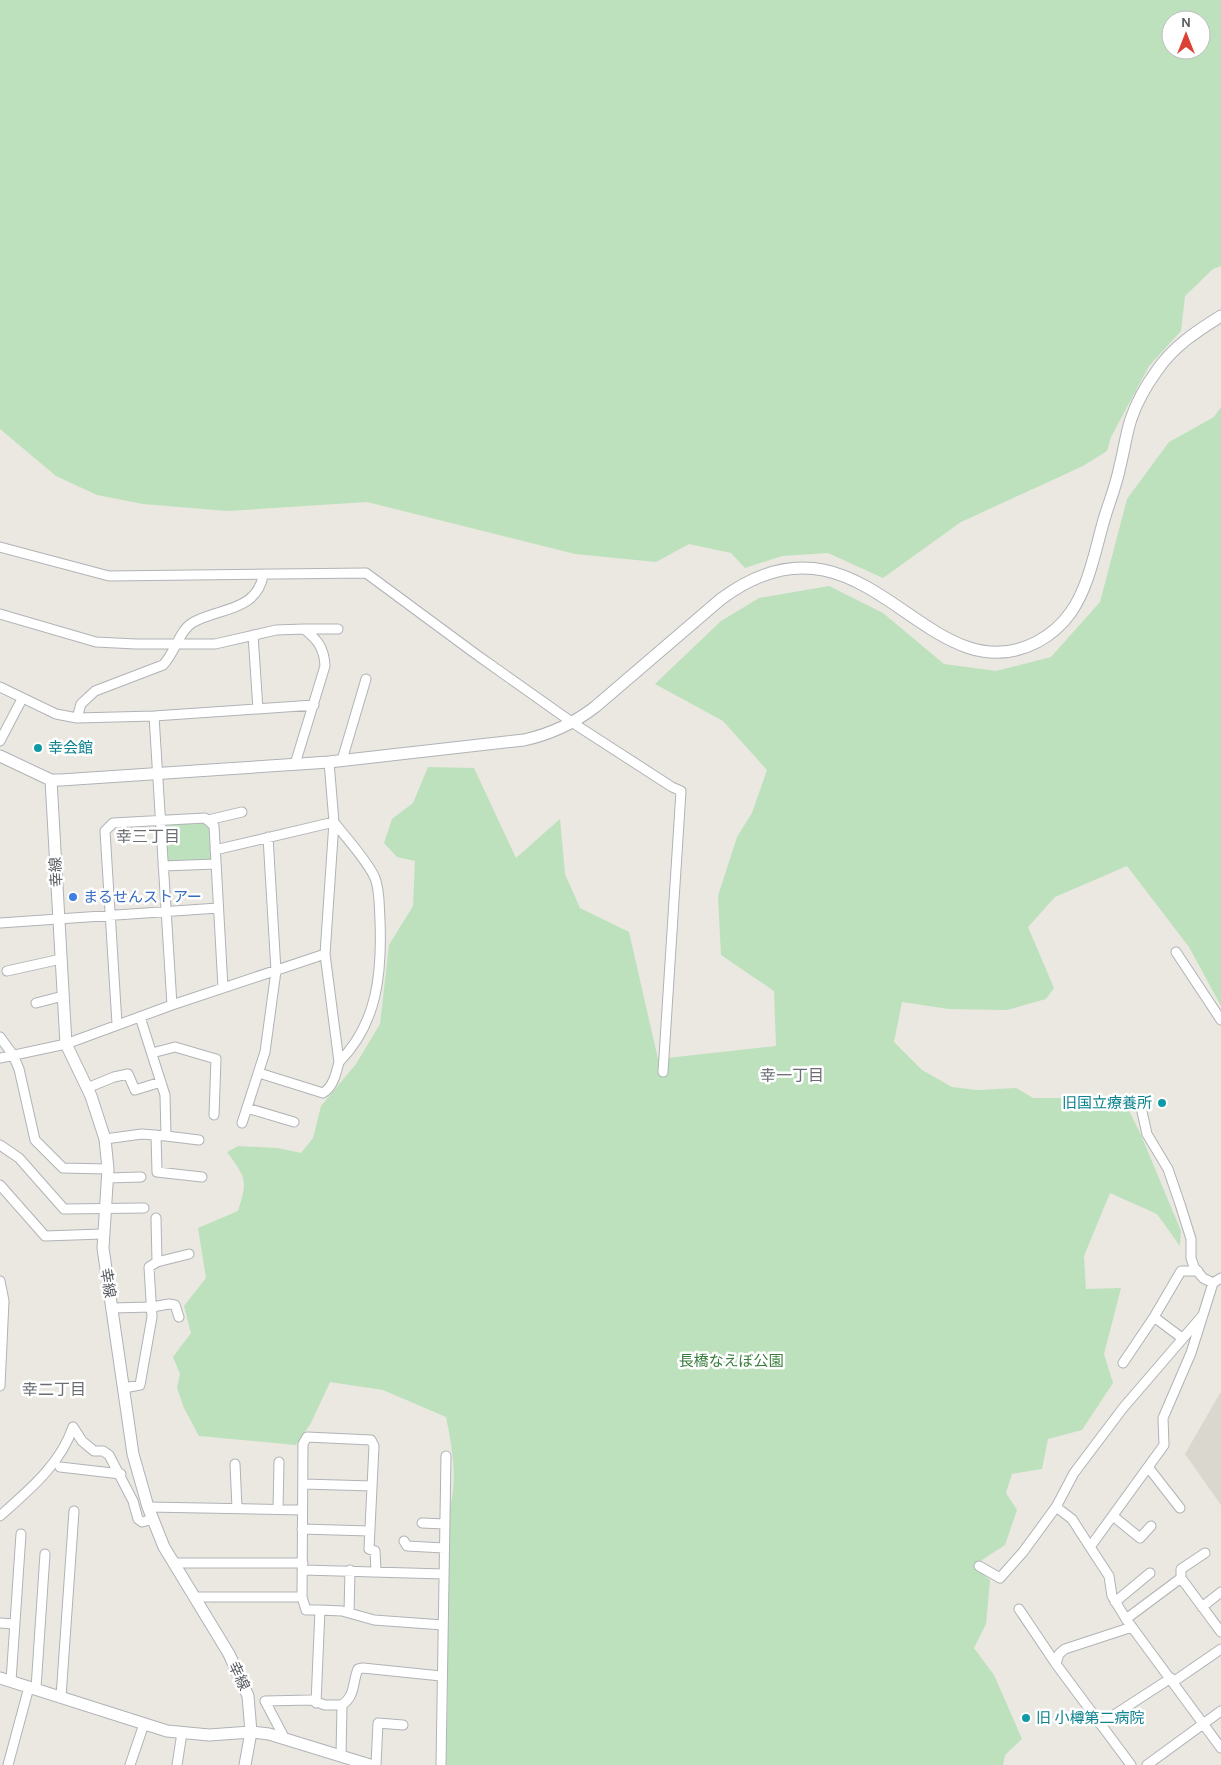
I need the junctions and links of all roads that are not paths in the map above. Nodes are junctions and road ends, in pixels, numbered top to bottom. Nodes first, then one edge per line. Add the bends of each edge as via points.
1 (1221, 316) edge
2 (0, 547) edge
3 (263, 576) junction
4 (0, 614) edge
5 (304, 629) junction
6 (338, 629) dead end
7 (254, 635) junction
8 (177, 644) junction
9 (366, 679) dead end
10 (0, 687) edge
11 (22, 698) junction
12 (314, 705) junction
13 (258, 709) junction
14 (154, 716) junction
15 (77, 718) junction
16 (574, 723) junction
17 (0, 741) edge
18 (0, 756) edge
19 (342, 760) junction
20 (329, 762) junction
21 (295, 764) junction
22 (156, 773) junction
23 (51, 780) junction
24 (242, 812) dead end
25 (160, 820) junction
26 (208, 820) junction
27 (334, 822) junction
28 (268, 837) junction
29 (215, 850) junction
30 (216, 864) junction
31 (163, 866) junction
32 (218, 908) junction
33 (166, 912) junction
34 (110, 916) junction
35 (59, 919) junction
36 (0, 923) edge
37 (1176, 952) dead end
38 (325, 954) junction
39 (61, 959) junction
40 (7, 971) dead end
41 (276, 971) junction
42 (223, 988) junction
43 (64, 996) junction
44 (36, 1003) dead end
45 (172, 1005) junction
46 (140, 1017) junction
47 (1221, 1020) edge
48 (118, 1024) junction
49 (0, 1037) edge
50 (66, 1044) junction
51 (152, 1053) junction
52 (13, 1055) junction
53 (0, 1058) edge
54 (339, 1062) junction
55 (663, 1072) dead end
56 (259, 1073) junction
57 (161, 1082) junction
58 (87, 1088) junction
59 (1141, 1107) dead end
60 (247, 1108) junction
61 (214, 1115) dead end
62 (242, 1122) dead end
63 (294, 1122) dead end
64 (161, 1135) junction
65 (104, 1139) junction
66 (199, 1140) dead end
67 (0, 1145) edge
68 (108, 1174) junction
69 (141, 1177) dead end
70 (202, 1178) dead end
71 (0, 1185) edge
72 (144, 1208) dead end
73 (104, 1211) junction
74 (156, 1218) dead end
75 (102, 1234) junction
76 (189, 1254) dead end
77 (157, 1262) junction
78 (1198, 1271) junction
79 (0, 1281) edge
80 (1217, 1281) edge
81 (152, 1307) junction
82 (112, 1308) junction
83 (1203, 1315) junction
84 (1154, 1317) junction
85 (179, 1318) dead end
86 (1182, 1338) junction
87 (1123, 1363) dead end
88 (0, 1386) edge
89 (124, 1388) junction
90 (446, 1456) dead end
91 (278, 1462) dead end
92 (235, 1464) dead end
93 (60, 1467) dead end
94 (1148, 1467) junction
95 (121, 1474) junction
96 (304, 1484) junction
97 (372, 1486) junction
98 (148, 1507) junction
99 (1056, 1507) junction
100 (237, 1508) junction
101 (1180, 1508) dead end
102 (278, 1509) junction
103 (74, 1510) dead end
104 (302, 1510) junction
105 (0, 1515) edge
106 (1113, 1516) junction
107 (152, 1519) junction
108 (422, 1523) dead end
109 (445, 1524) junction
110 (1151, 1526) dead end
111 (302, 1529) junction
112 (369, 1531) junction
113 (20, 1534) dead end
114 (404, 1541) dead end
115 (1090, 1547) junction
116 (444, 1548) junction
117 (1205, 1553) dead end
118 (45, 1554) dead end
119 (174, 1563) junction
120 (303, 1566) junction
121 (979, 1566) dead end
122 (350, 1570) junction
123 (376, 1571) junction
124 (1150, 1573) dead end
125 (444, 1574) junction
126 (1181, 1578) junction
127 (1221, 1592) edge
128 (194, 1597) junction
129 (302, 1597) junction
130 (1115, 1602) junction
131 (1202, 1607) junction
132 (1019, 1608) dead end
133 (320, 1610) junction
134 (349, 1613) junction
135 (1126, 1619) junction
136 (0, 1622) edge
137 (14, 1624) junction
138 (443, 1625) junction
139 (1132, 1627) junction
140 (1221, 1632) edge
141 (1221, 1649) edge
142 (1056, 1664) junction
143 (442, 1676) junction
144 (0, 1678) edge
145 (1172, 1680) junction
146 (12, 1681) junction
147 (32, 1688) junction
148 (61, 1697) junction
149 (316, 1702) junction
150 (342, 1705) junction
151 (1221, 1712) edge
152 (144, 1724) junction
153 (1100, 1724) junction
154 (1203, 1724) junction
155 (403, 1725) dead end
156 (252, 1732) junction
157 (182, 1733) junction
158 (285, 1739) junction
159 (1221, 1748) edge
160 (341, 1756) junction
161 (8, 1765) edge
162 (130, 1765) edge
163 (177, 1765) edge
164 (245, 1765) edge
165 (370, 1765) edge
166 (376, 1765) edge
167 (441, 1765) edge
168 (1131, 1765) edge
169 (1147, 1765) edge

1 - 16 street via 1198,330 1173,352 1143,392 1131,419 1120,467 1082,588 1070,614 1050,634 1004,652 971,648 936,632 842,575 811,567 778,569 743,582 618,690
2 - 3 street via 109,576
3 - 8 street via 259,589 246,602 191,623
3 - 16 street via 366,573
4 - 8 street via 96,642
5 - 6 street
5 - 7 street
5 - 12 street via 318,641 324,655 325,666
7 - 8 street via 215,644
7 - 13 street
8 - 15 street via 172,656 163,664 88,696 81,704
9 - 19 street
10 - 11 street
11 - 15 street via 56,714
11 - 17 street
12 - 13 street
12 - 21 street
13 - 14 street
14 - 15 street
14 - 22 street
16 - 19 street via 545,735 501,744
16 - 55 street via 681,790
18 - 23 street
19 - 20 street
20 - 21 street
20 - 27 street
21 - 22 street
22 - 23 street
22 - 25 street
23 - 35 street, 幸線
24 - 26 street
25 - 26 street
25 - 31 street
25 - 34 street via 113,823 105,831
26 - 29 street via 214,826
27 - 28 street
27 - 38 street
27 - 54 street via 374,875 378,886 381,944 379,982 368,1019 349,1052
28 - 29 street
28 - 41 street
29 - 30 street
30 - 31 street
30 - 32 street
31 - 33 street
32 - 33 street
32 - 42 street
33 - 34 street
33 - 45 street
34 - 35 street
34 - 48 street
35 - 36 street
35 - 39 street, 幸線
37 - 47 street
38 - 41 street
38 - 54 street
39 - 40 street
39 - 43 street, 幸線
41 - 42 street
41 - 56 street
42 - 45 street
43 - 44 street
43 - 50 street, 幸線
45 - 46 street
46 - 48 street
46 - 51 street
48 - 50 street
49 - 52 street
50 - 52 street
50 - 58 street, 幸線
51 - 57 street
51 - 61 street via 175,1047 216,1060
52 - 53 street
52 - 68 street via 35,1140 63,1168
54 - 56 street via 335,1078 323,1093
56 - 60 street
57 - 58 street via 135,1090 128,1074 114,1076
57 - 64 street via 165,1095
58 - 65 street, 幸線
59 - 78 street via 1147,1134 1168,1169 1191,1239 1191,1258
60 - 62 street
60 - 63 street
64 - 65 street
64 - 66 street
64 - 70 street via 157,1172
65 - 68 street, 幸線
67 - 73 street via 19,1158 64,1209
68 - 69 street
68 - 73 street, 幸線
71 - 75 street via 45,1236
72 - 73 street
73 - 75 street, 幸線
74 - 77 street
75 - 82 street, 幸線
76 - 77 street
77 - 81 street via 149,1266
78 - 80 street
78 - 84 street via 1181,1271
79 - 88 street via 4,1301
80 - 83 street
81 - 82 street
81 - 85 street via 175,1306
81 - 89 street via 140,1385
82 - 89 street, 幸線
83 - 86 street
83 - 94 street via 1191,1353 1163,1418 1164,1445
84 - 86 street
84 - 87 street
86 - 99 street via 1123,1408 1074,1474
89 - 98 street, 幸線 via 134,1454
90 - 109 street
91 - 102 street
92 - 100 street
93 - 95 street
94 - 101 street
94 - 106 street
95 - 105 street via 109,1455 94,1451 72,1427 60,1456
95 - 107 street via 138,1519 142,1522
96 - 97 street
96 - 97 street via 303,1444 307,1437 371,1440 374,1446
96 - 104 street
97 - 112 street
98 - 100 street
98 - 107 street, 幸線
99 - 115 street via 1072,1519
99 - 121 street via 1000,1578
100 - 102 street
102 - 104 street
103 - 148 street
104 - 111 street
106 - 110 street via 1140,1538
106 - 115 street
107 - 119 street, 幸線
108 - 109 street
109 - 116 street
111 - 112 street
111 - 120 street
112 - 123 street via 369,1549 375,1551
113 - 137 street
114 - 116 street via 407,1546
115 - 130 street via 1109,1576
116 - 125 street
117 - 126 street via 1181,1569
118 - 147 street
119 - 120 street
119 - 128 street, 幸線
120 - 122 street
120 - 129 street
122 - 123 street
122 - 134 street
123 - 125 street
124 - 130 street
125 - 138 street
126 - 131 street
126 - 135 street
127 - 131 street
128 - 129 street
128 - 156 street, 幸線 via 240,1675 248,1696
129 - 133 street via 306,1610
130 - 135 street
131 - 140 street
132 - 142 street
133 - 134 street
133 - 149 street
134 - 138 street via 374,1620
135 - 139 street
136 - 137 street
137 - 146 street
138 - 143 street
139 - 142 street via 1065,1648
139 - 145 street
141 - 145 street
142 - 153 street
143 - 150 street via 358,1669 353,1694
143 - 167 street
144 - 146 street
145 - 153 street
145 - 154 street
146 - 147 street
147 - 148 street
147 - 161 street
148 - 152 street
149 - 150 street
149 - 158 street via 265,1701
150 - 160 street
151 - 154 street
152 - 157 street
152 - 162 street
153 - 168 street
154 - 159 street
154 - 169 street
155 - 166 street via 378,1723
156 - 157 street
156 - 158 street
156 - 164 street, 幸線
157 - 163 street
158 - 160 street
160 - 165 street

